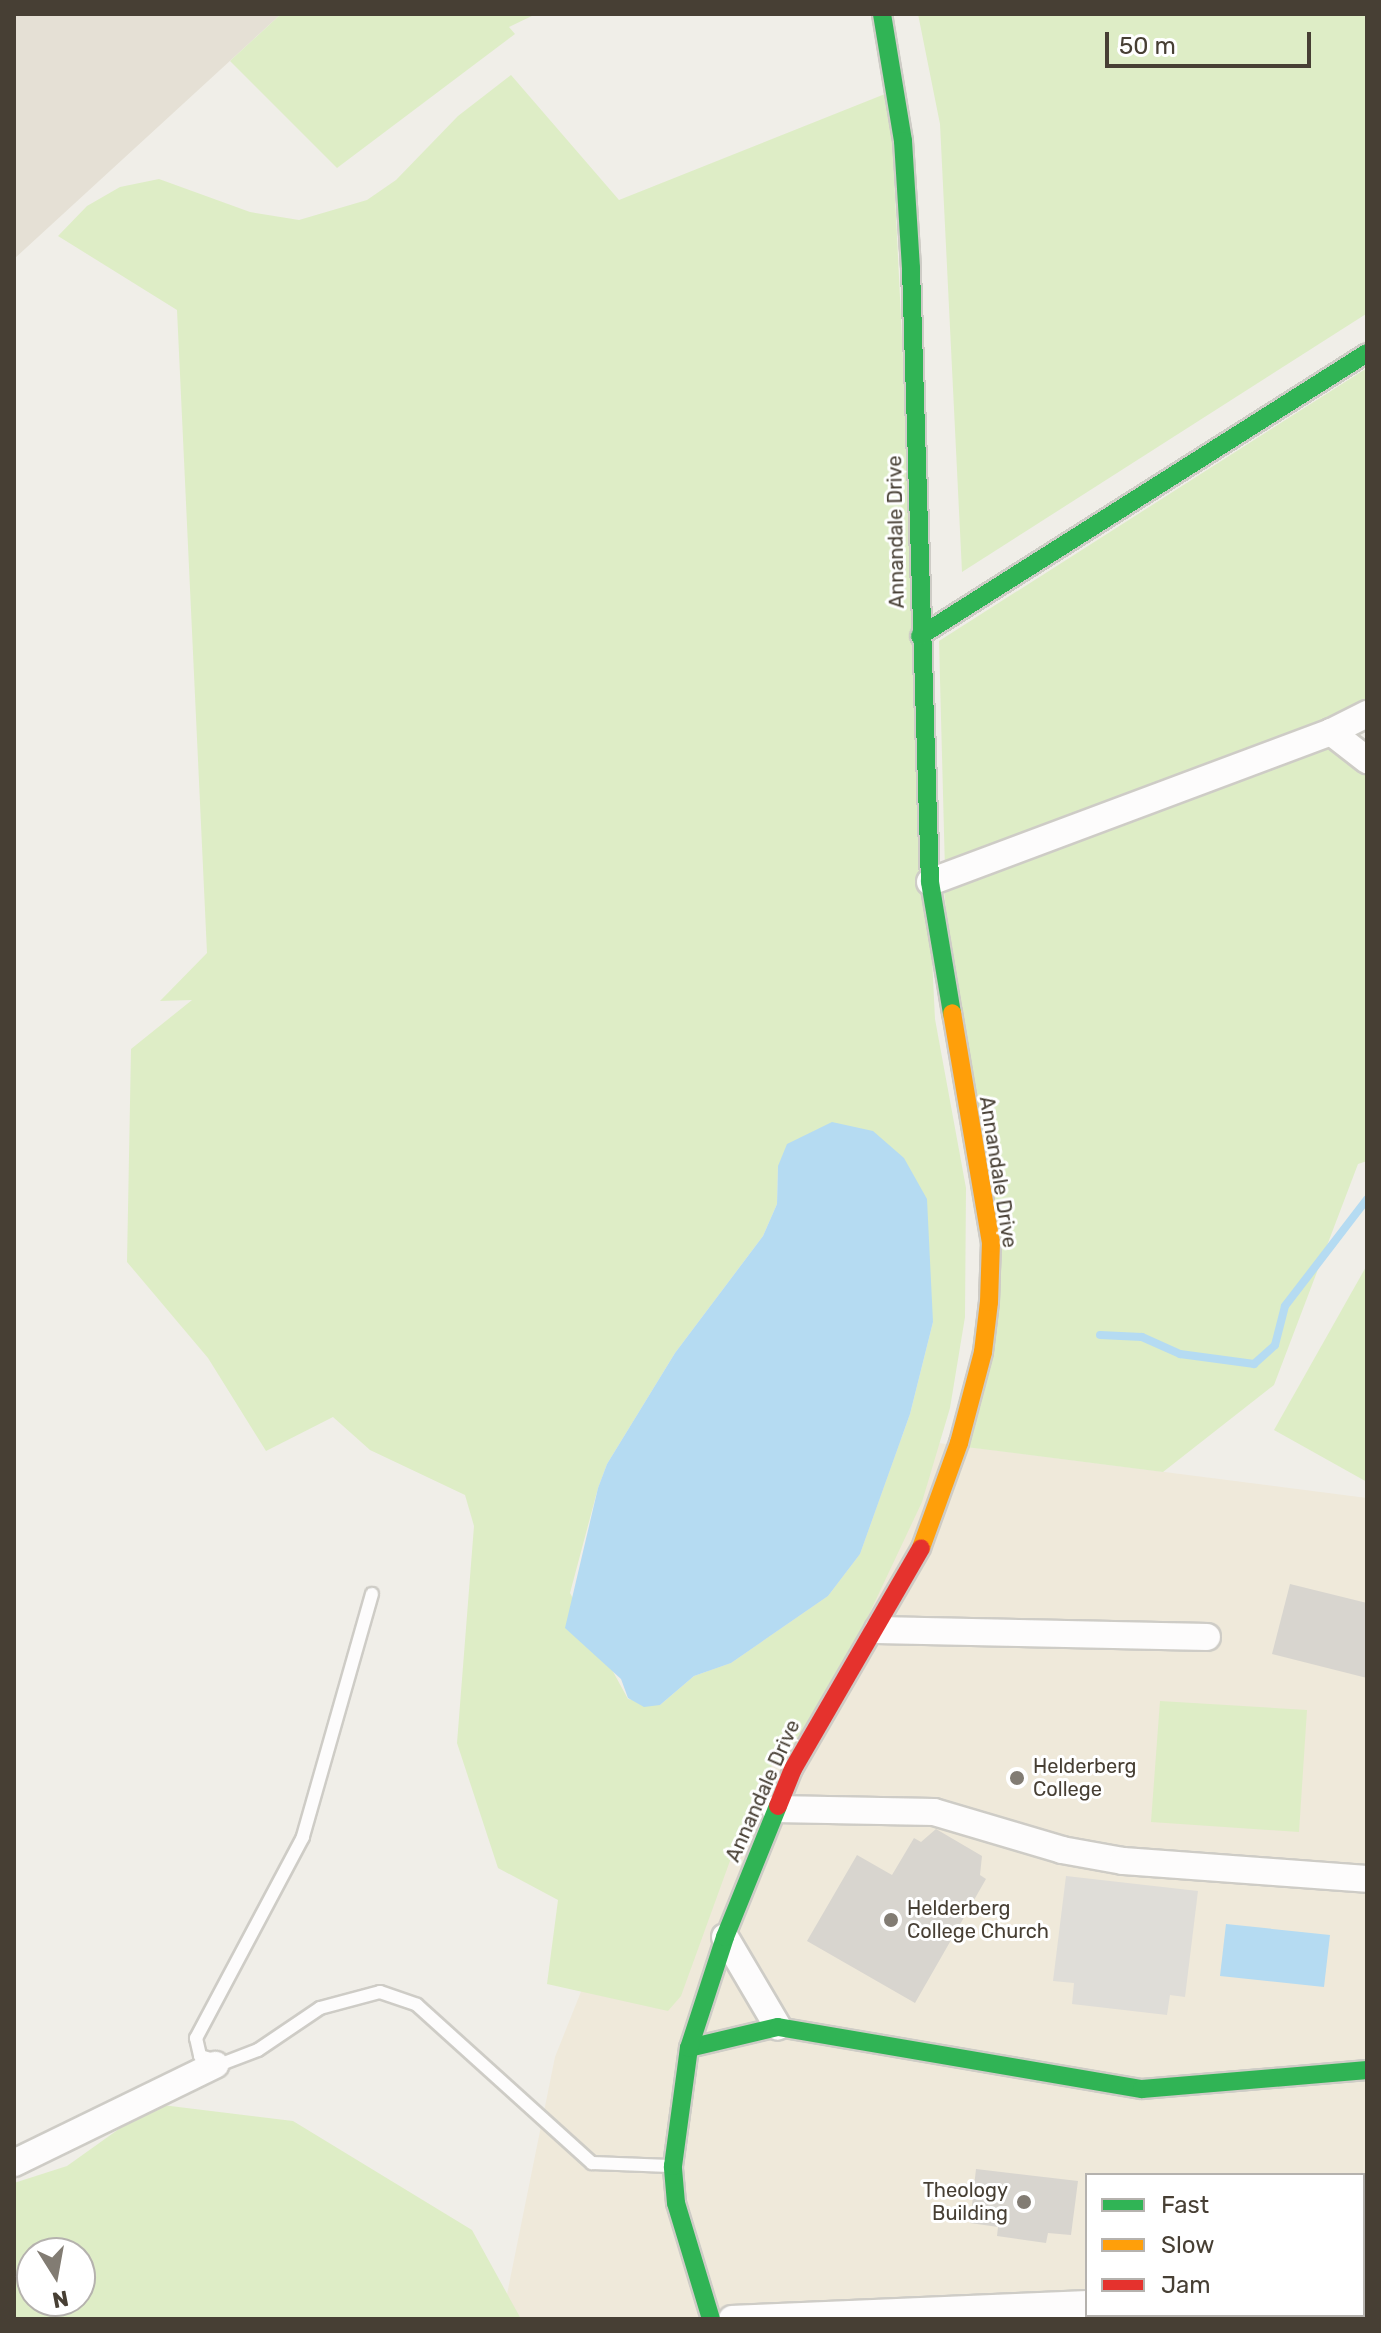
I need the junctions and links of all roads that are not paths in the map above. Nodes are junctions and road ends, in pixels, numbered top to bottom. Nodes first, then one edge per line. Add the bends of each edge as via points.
1 (882, 14) edge
2 (1367, 353) edge
3 (920, 636) junction
4 (1367, 714) edge
5 (1331, 732) junction
6 (1367, 760) edge
7 (930, 882) junction
8 (372, 1594) dead end
9 (878, 1630) junction
10 (1207, 1637) dead end
11 (775, 1809) junction
12 (1367, 1879) edge
13 (725, 1937) junction
14 (778, 2027) junction
15 (689, 2048) junction
16 (215, 2065) junction
17 (1367, 2070) edge
18 (14, 2163) edge
19 (673, 2166) junction
20 (1085, 2304) edge
21 (711, 2319) edge
22 (732, 2319) edge

1 - 3 street, Annandale Drive via 903,141 911,268
2 - 3 street
3 - 7 street, Annandale Drive
4 - 5 street
5 - 6 street
5 - 7 street
7 - 9 street, Annandale Drive via 991,1243 989,1302 983,1352 959,1443 920,1550
8 - 16 lane via 303,1837 196,2038 200,2056
9 - 10 street
9 - 11 street, Annandale Drive via 821,1716
11 - 12 street via 934,1812 1062,1850 1123,1861
11 - 13 street, Annandale Drive
13 - 14 street
13 - 15 street, Annandale Drive
14 - 15 street
14 - 17 street via 1142,2089
15 - 19 street, Annandale Drive via 680,2084
16 - 18 street
16 - 19 lane via 258,2050 320,2008 380,1992 417,2005 592,2163
19 - 21 street, Annandale Drive via 676,2203
20 - 22 street

